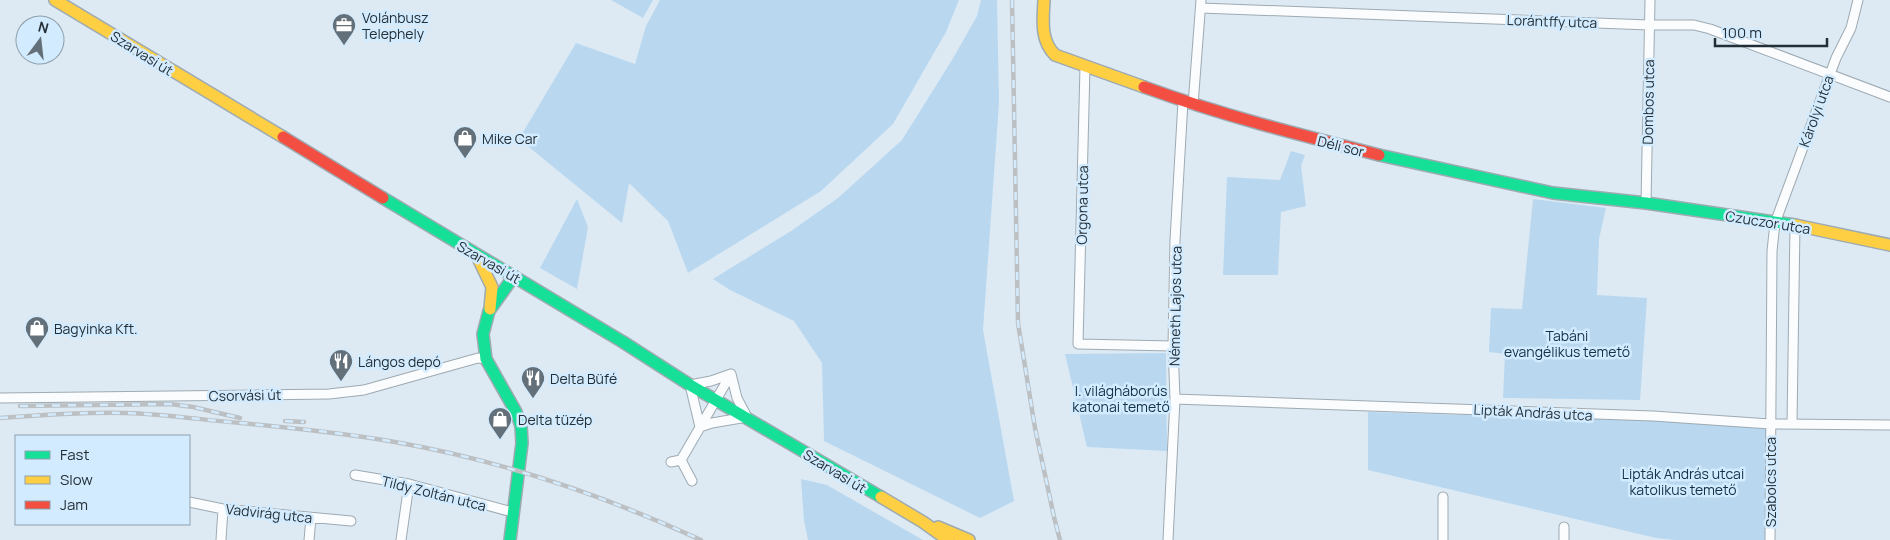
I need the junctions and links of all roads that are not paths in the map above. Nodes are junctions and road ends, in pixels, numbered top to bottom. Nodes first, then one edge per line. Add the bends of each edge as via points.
1 (55, 0) edge
2 (1044, 0) edge
3 (1650, 0) edge
4 (1858, 0) edge
5 (1201, 4) edge
6 (1649, 25) junction
7 (1085, 67) junction
8 (1829, 75) junction
9 (1890, 98) edge
10 (1188, 103) junction
11 (1646, 203) junction
12 (1775, 223) junction
13 (1795, 225) junction
14 (1890, 245) edge
15 (477, 256) junction
16 (514, 276) junction
17 (489, 311) junction
18 (1173, 346) junction
19 (486, 359) junction
20 (733, 372) junction
21 (690, 385) junction
22 (0, 398) edge
23 (1175, 399) junction
24 (716, 400) junction
25 (746, 418) junction
26 (1770, 424) junction
27 (1792, 424) junction
28 (1890, 425) edge
29 (700, 427) junction
30 (681, 460) junction
31 (671, 462) dead end
32 (355, 474) dead end
33 (692, 481) dead end
34 (409, 484) junction
35 (1443, 497) dead end
36 (190, 502) edge
37 (224, 509) junction
38 (512, 512) junction
39 (311, 518) junction
40 (350, 521) dead end
41 (923, 522) junction
42 (1564, 527) dead end
43 (220, 540) edge
44 (309, 540) edge
45 (401, 540) edge
46 (510, 540) edge
47 (948, 540) edge
48 (969, 540) edge
49 (1168, 540) edge
50 (1443, 540) edge
51 (1564, 540) edge
52 (1770, 540) edge

1 - 15 street, Szarvasi út
2 - 7 street, Déli sor via 1043,32 1047,49
3 - 6 street, Dombos utca
4 - 8 street, Károlyi utca via 1851,28
5 - 6 street, Lorántffy utca
5 - 10 street, Németh Lajos utca
6 - 8 street, Lorántffy utca via 1694,25 1710,29
6 - 11 street, Dombos utca
7 - 10 street, Déli sor
7 - 18 street, Orgona utca via 1078,344
8 - 9 street, Lorántffy utca
8 - 12 street, Károlyi utca
10 - 11 street, Déli sor via 1266,127 1414,164 1553,192
10 - 18 street, Németh Lajos utca via 1176,240
11 - 12 street, Czuczor utca
12 - 13 street, Czuczor utca
12 - 26 street, Károlyi utca
13 - 14 street, Czuczor utca
13 - 27 street
15 - 16 street, Szarvasi út
15 - 17 street via 492,287
16 - 17 street
16 - 21 street, Szarvasi út
17 - 19 street via 483,334
18 - 23 street, Németh Lajos utca
19 - 22 street, Csorvási út via 478,358 364,390 329,394
19 - 38 street via 521,426
20 - 21 street
20 - 24 street
20 - 25 street via 737,398
21 - 24 street, Szarvasi út
21 - 29 street
23 - 26 street, Lipták András utca via 1653,416
23 - 49 street, Németh Lajos utca
24 - 25 street, Szarvasi út
24 - 29 street
25 - 29 street
25 - 41 street, Szarvasi út
26 - 27 street, Lipták András utca
26 - 52 street, Szabolcs utca
27 - 28 street, Lipták András utca
29 - 30 street
30 - 31 street
30 - 33 street
32 - 34 street, Tildy Zoltán utca
34 - 38 street, Tildy Zoltán utca
34 - 45 street
35 - 50 street
36 - 37 street, Vadvirág utca
37 - 39 street, Vadvirág utca
37 - 43 street
38 - 46 street
39 - 40 street, Vadvirág utca
39 - 44 street
41 - 47 street, Szarvasi út
41 - 48 street, Szarvasi út
42 - 51 street

